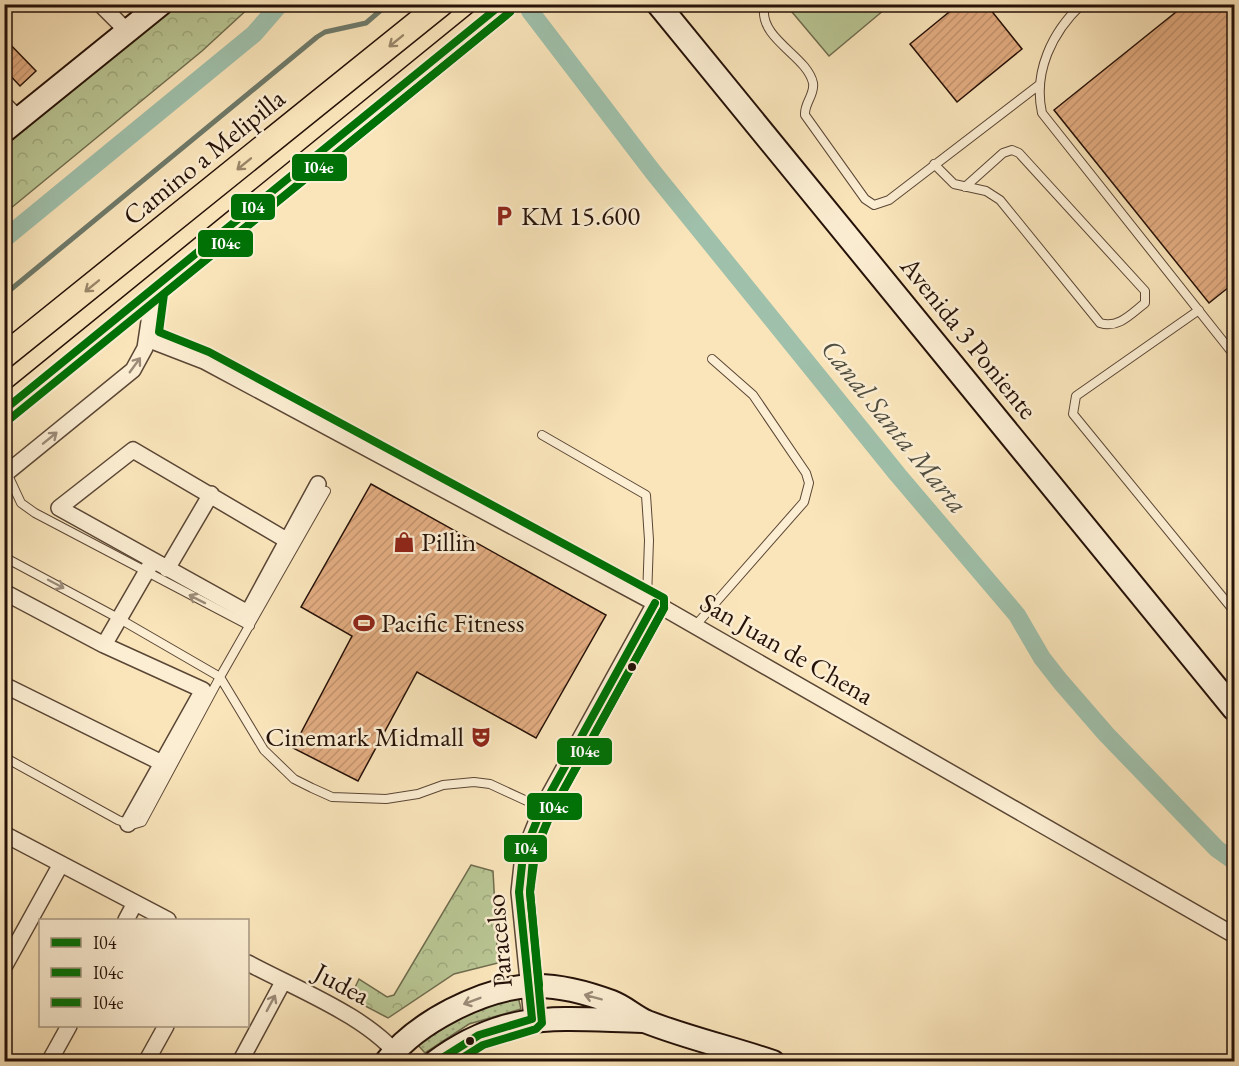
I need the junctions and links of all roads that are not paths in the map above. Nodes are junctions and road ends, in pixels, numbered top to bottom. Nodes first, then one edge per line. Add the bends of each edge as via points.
1 (100, 4) edge
2 (161, 4) edge
3 (441, 4) edge
4 (658, 4) edge
5 (770, 4) edge
6 (1082, 4) edge
7 (502, 5) edge
8 (128, 32) junction
9 (1039, 85) junction
10 (9, 118) edge
11 (934, 164) junction
12 (965, 187) junction
13 (154, 288) junction
14 (1199, 310) junction
15 (147, 339) junction
16 (1234, 355) edge
17 (4, 356) edge
18 (712, 359) dead end
19 (4, 410) edge
20 (542, 435) dead end
21 (6, 474) edge
22 (322, 487) joint
23 (212, 494) junction
24 (288, 541) junction
25 (4, 556) edge
26 (149, 567) junction
27 (167, 569) junction
28 (4, 592) edge
29 (651, 601) junction
30 (1234, 611) edge
31 (118, 618) junction
32 (250, 626) junction
33 (694, 626) junction
34 (104, 645) junction
35 (220, 676) junction
36 (4, 685) edge
37 (1234, 709) edge
38 (4, 757) edge
39 (162, 763) junction
40 (542, 808) junction
41 (128, 824) junction
42 (4, 834) edge
43 (61, 864) junction
44 (135, 903) junction
45 (127, 919) edge
46 (164, 919) edge
47 (1234, 935) edge
48 (249, 964) edge
49 (4, 967) edge
50 (283, 982) junction
51 (529, 986) junction
52 (532, 1019) junction
53 (645, 1021) junction
54 (68, 1027) edge
55 (165, 1027) edge
56 (394, 1058) edge
57 (49, 1062) edge
58 (146, 1062) edge
59 (240, 1062) edge
60 (435, 1062) edge
61 (773, 1062) edge

1 - 8 street
2 - 8 street
3 -> 17 main road, Camino a Melipilla
4 - 37 street, Avenida 3 Poniente
5 - 11 lane via 764,9 766,25 813,84 805,115 865,199 874,205 890,200
6 - 9 lane via 1052,42
7 - 13 main road
8 - 10 street
9 - 11 lane
9 - 14 lane via 1042,112
11 - 12 lane via 954,184
12 - 12 lane via 986,191 1000,200 1100,323 1117,324 1145,303 1145,291 1019,153 1003,153
13 - 15 street
13 - 19 main road
14 - 16 lane
14 - 30 lane via 1076,396 1073,414
21 -> 15 street via 116,385 137,364
15 - 29 street, San Juan de Chena via 204,361
18 - 33 lane via 753,394 809,483 804,502
20 - 29 lane via 646,495
21 - 26 lane via 21,503 35,513
22 - 24 street
22 - 32 lane
23 - 24 street
23 - 26 street via 133,450 59,508
23 - 27 street
24 - 27 street via 248,613
25 -> 31 lane
26 - 27 street
26 - 31 street
32 -> 26 lane
28 - 34 street
29 - 33 street, San Juan de Chena
29 - 40 street, Paracelso
31 - 34 street
31 - 35 lane
32 - 35 lane
33 - 47 street, San Juan de Chena
34 - 39 street via 203,690
35 - 40 lane via 264,750 294,779 322,792 350,799 386,799 443,785 490,783
35 - 41 lane via 147,816 139,824
36 - 39 street
38 - 41 lane
39 - 41 street
40 - 51 street, Paracelso via 526,845 520,877
42 - 43 street
43 - 44 street
43 - 49 street
44 - 45 street
44 - 46 street
48 - 50 street, Judea
50 - 56 street, Judea via 365,1026
59 -> 50 street
51 - 52 street, Paracelso
53 -> 51 street via 612,1002 552,987
51 -> 56 street via 487,996 430,1022
52 - 53 street
52 - 60 street via 479,1035
53 - 61 street
54 - 57 street
55 - 58 street

